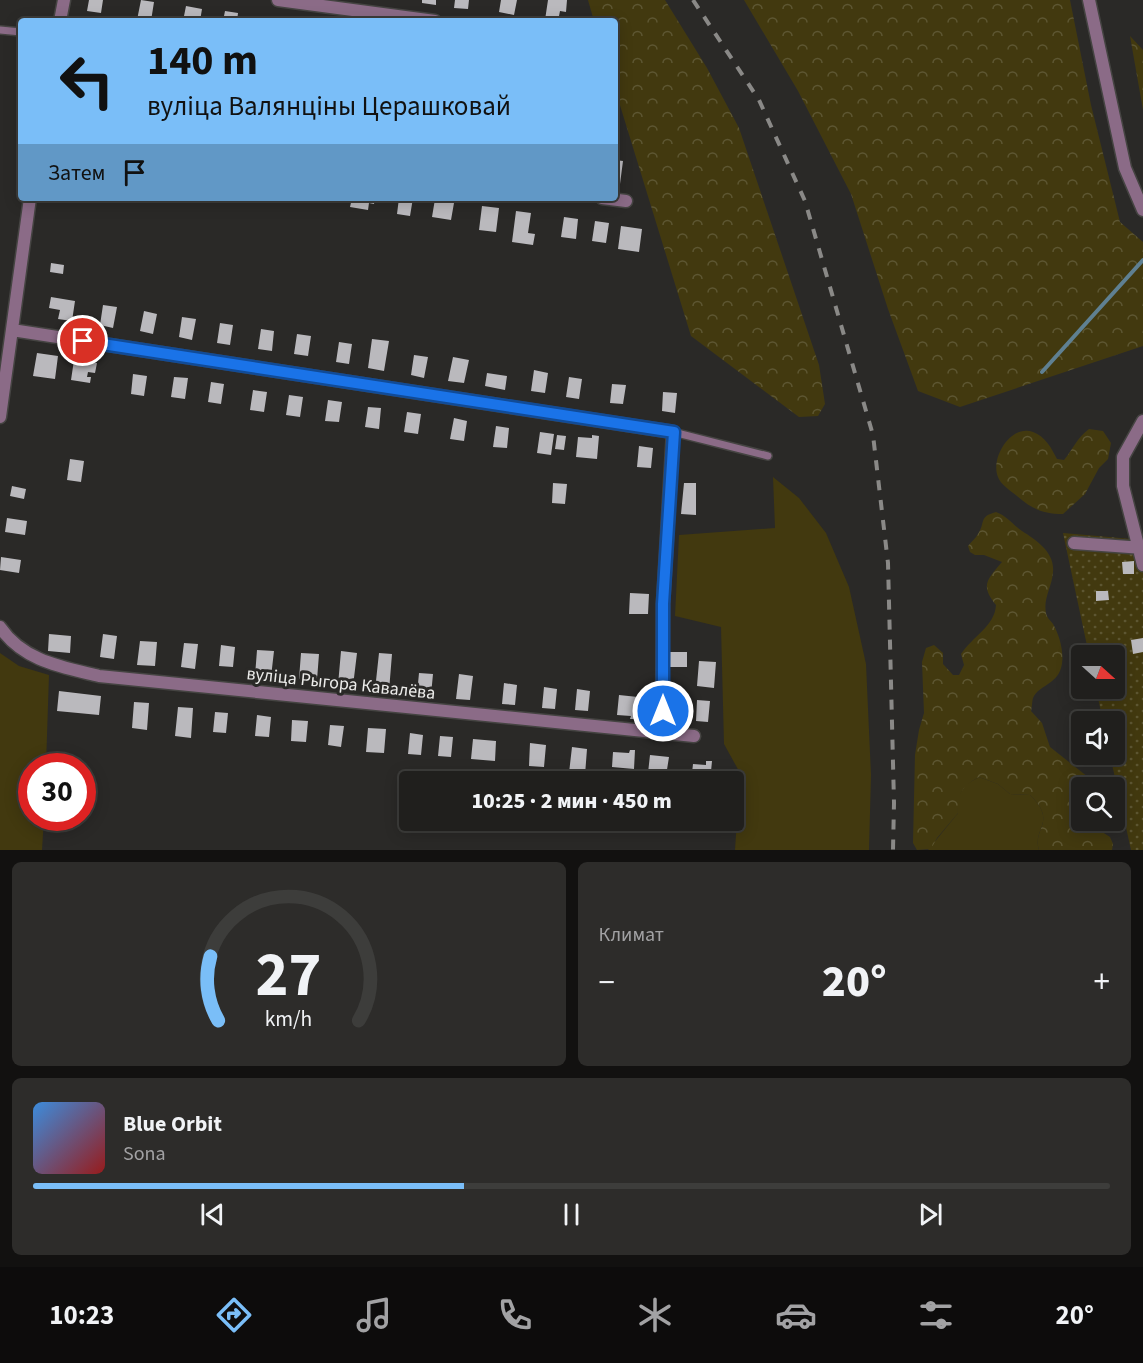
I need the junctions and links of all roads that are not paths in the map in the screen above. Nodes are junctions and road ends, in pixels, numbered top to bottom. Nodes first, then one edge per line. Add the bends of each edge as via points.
1 (64, 0) edge
2 (278, 0) edge
3 (1089, 0) edge
4 (61, 18) edge
5 (413, 18) edge
6 (0, 30) edge
7 (18, 32) edge
8 (618, 200) edge
9 (30, 201) edge
10 (626, 201) dead end
11 (1143, 210) edge
12 (12, 330) junction
13 (0, 417) edge
14 (1143, 421) edge
15 (674, 432) junction
16 (768, 456) dead end
17 (1074, 543) dead end
18 (1141, 548) edge
19 (1143, 565) edge
20 (0, 627) edge
21 (662, 733) junction
22 (694, 736) dead end

1 - 4 street
2 - 5 street
3 - 11 street via 1125,168
6 - 7 lane
8 - 10 street
9 - 12 street
12 - 13 street
12 - 15 street
14 - 18 street via 1123,457 1124,486
15 - 16 lane
15 - 21 street via 663,604
17 - 18 street
18 - 19 street
20 - 21 street, вуліца Рыгора Кавалёва via 12,642 37,658 99,676
21 - 22 street, вуліца Рыгора Кавалёва

